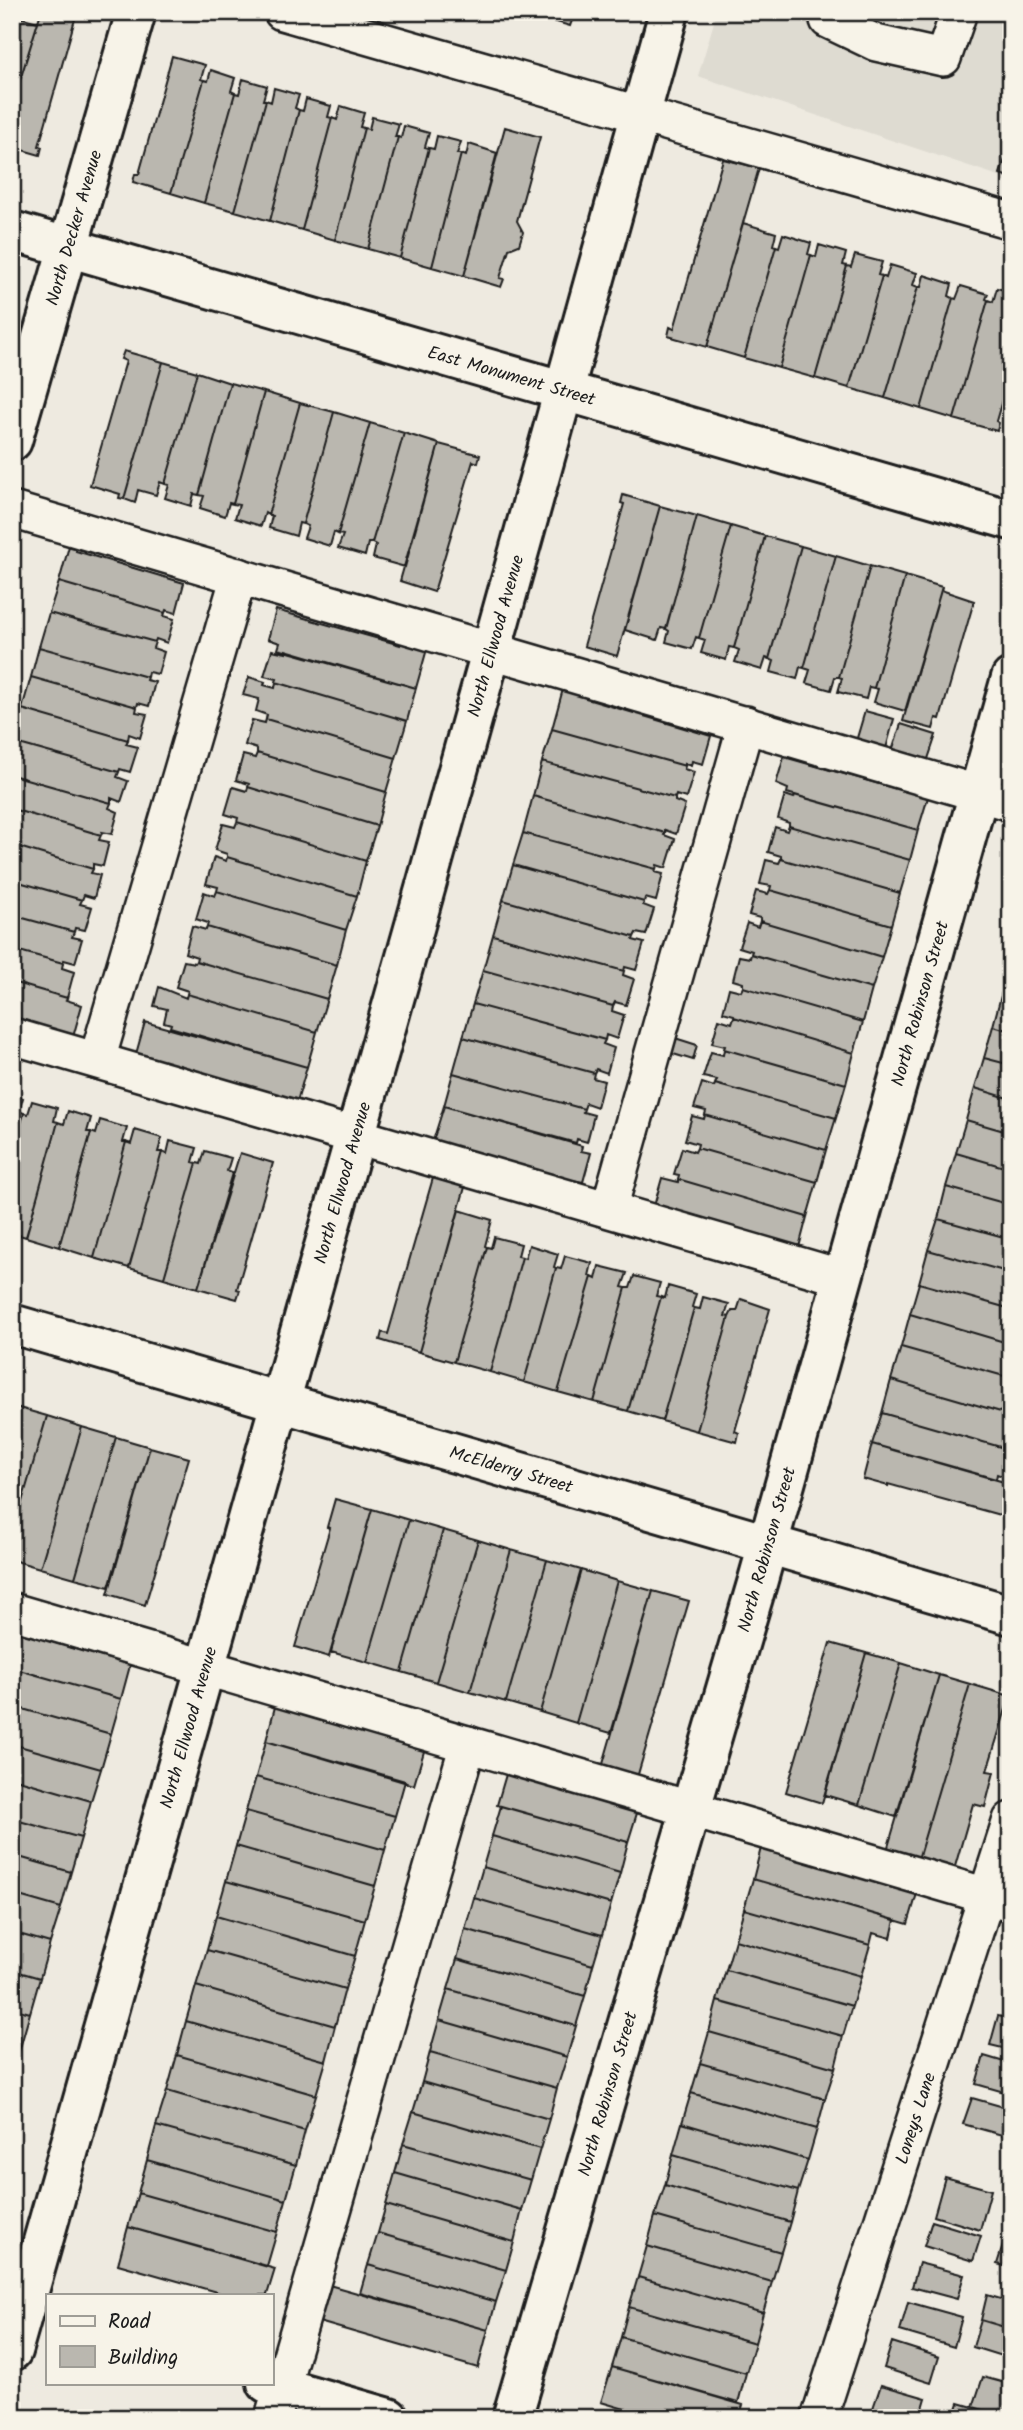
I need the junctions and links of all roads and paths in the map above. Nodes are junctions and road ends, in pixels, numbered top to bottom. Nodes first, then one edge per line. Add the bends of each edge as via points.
1 (136, 12) edge
2 (282, 12) edge
3 (669, 12) edge
4 (829, 12) edge
5 (958, 12) edge
6 (641, 115) junction
7 (1011, 221) edge
8 (12, 231) edge
9 (69, 247) junction
10 (564, 389) junction
11 (12, 442) edge
12 (12, 510) edge
13 (1011, 520) edge
14 (239, 576) junction
15 (491, 649) junction
16 (1011, 678) edge
17 (746, 724) junction
18 (995, 798) edge
19 (12, 1036) edge
20 (97, 1060) junction
21 (356, 1135) junction
22 (609, 1209) junction
23 (843, 1278) junction
24 (12, 1324) edge
25 (280, 1402) junction
26 (768, 1544) junction
27 (12, 1611) edge
28 (1011, 1615) edge
29 (205, 1666) junction
30 (468, 1744) junction
31 (690, 1810) junction
32 (1011, 1820) edge
33 (999, 1899) edge
34 (24, 2311) edge
35 (12, 2351) edge
36 (274, 2396) edge
37 (389, 2418) edge
38 (512, 2418) edge
39 (819, 2418) edge

1 - 9 street, North Decker Avenue
2 - 6 lane
3 - 6 street, North Ellwood Avenue
4 - 5 lane via 828,20 876,43 943,58
6 - 7 lane
6 - 10 street, North Ellwood Avenue
8 - 9 street, East Monument Street
9 - 10 street, East Monument Street
9 - 11 street, North Decker Avenue
10 - 13 street, East Monument Street
10 - 15 street, North Ellwood Avenue
12 - 14 lane
14 - 15 lane
14 - 20 lane
15 - 17 lane
15 - 21 street, North Ellwood Avenue
16 - 18 street, North Robinson Street
17 - 18 lane
17 - 22 lane
18 - 23 street, North Robinson Street
19 - 20 lane
20 - 21 lane
21 - 22 lane
21 - 25 street, North Ellwood Avenue
22 - 23 lane
23 - 26 street, North Robinson Street
24 - 25 street, McElderry Street
25 - 26 street, McElderry Street
25 - 29 street, North Ellwood Avenue
26 - 28 street, McElderry Street
26 - 31 street, North Robinson Street
27 - 29 lane
29 - 30 lane
29 - 34 street, North Ellwood Avenue
30 - 31 lane
30 - 36 lane
31 - 33 lane
31 - 38 street, North Robinson Street
32 - 33 lane, Loneys Lane
33 - 39 lane, Loneys Lane
34 - 35 street, North Ellwood Avenue
36 - 37 street

